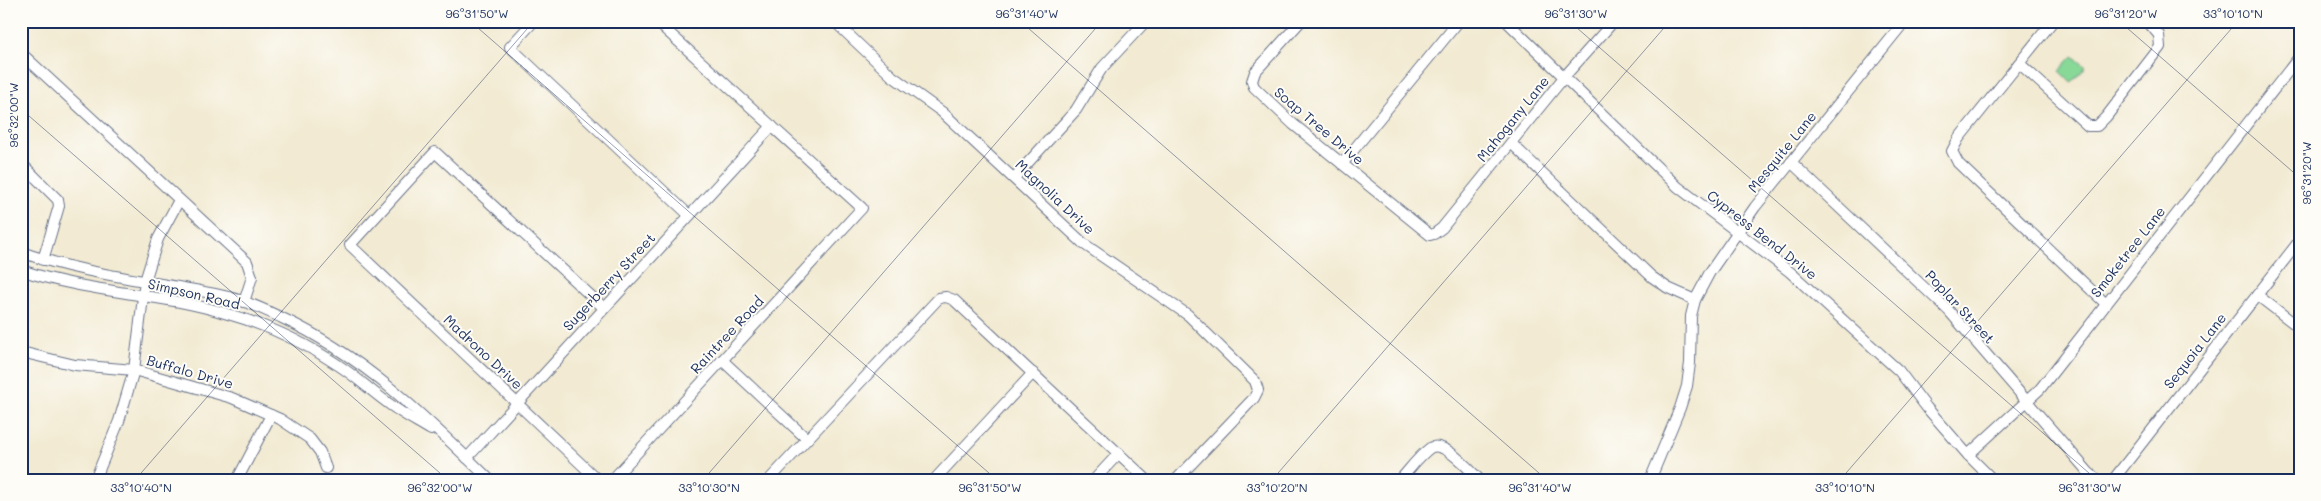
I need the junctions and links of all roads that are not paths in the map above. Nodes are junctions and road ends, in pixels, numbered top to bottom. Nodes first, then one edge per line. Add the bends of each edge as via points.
1 (534, 21) edge
2 (656, 21) edge
3 (1146, 21) edge
4 (1300, 21) edge
5 (1459, 21) edge
6 (1506, 21) edge
7 (1614, 21) edge
8 (1905, 21) edge
9 (2053, 21) edge
10 (2148, 21) edge
11 (839, 23) edge
12 (21, 53) edge
13 (2300, 56) edge
14 (2019, 63) junction
15 (1565, 76) junction
16 (772, 126) junction
17 (1511, 143) junction
18 (1791, 162) junction
19 (21, 163) edge
20 (1342, 164) junction
21 (1014, 178) junction
22 (179, 200) junction
23 (689, 215) junction
24 (1739, 232) junction
25 (1434, 234) joint
26 (2300, 240) edge
27 (21, 252) edge
28 (43, 260) junction
29 (21, 270) edge
30 (145, 281) junction
31 (2257, 295) junction
32 (143, 296) junction
33 (1695, 300) junction
34 (244, 302) junction
35 (2105, 303) junction
36 (604, 308) junction
37 (2300, 328) edge
38 (21, 352) edge
39 (722, 360) junction
40 (134, 370) junction
41 (1033, 373) junction
42 (517, 403) junction
43 (2026, 403) junction
44 (271, 415) junction
45 (808, 439) junction
46 (449, 440) junction
47 (1119, 453) junction
48 (1968, 455) junction
49 (467, 458) junction
50 (326, 468) dead end
51 (95, 480) edge
52 (237, 480) edge
53 (490, 480) edge
54 (598, 480) edge
55 (612, 480) edge
56 (769, 480) edge
57 (934, 480) edge
58 (1094, 480) edge
59 (1147, 480) edge
60 (1176, 480) edge
61 (1400, 480) edge
62 (1480, 480) edge
63 (1650, 480) edge
64 (1993, 480) edge
65 (2098, 480) edge
66 (2113, 480) edge

1 - 23 street via 510,47
2 - 16 street
3 - 21 street via 1102,68 1076,110
4 - 20 street, Soap Tree Drive via 1260,65 1252,81 1254,88
5 - 20 street
6 - 15 street, Cypress Bend Drive
7 - 15 street, Mahogany Lane
8 - 18 street, Mesquite Lane
9 - 14 street
10 - 14 street via 2159,35 2160,47 2097,126 2088,126
11 - 21 street, Magnolia Drive via 892,76 942,112
12 - 22 street, Simpson Road
13 - 35 street, Smoketree Lane
14 - 35 street via 1952,151 1958,163
15 - 17 street, Mahogany Lane
15 - 24 street, Cypress Bend Drive via 1678,187
16 - 23 street, Sugerberry Street
16 - 39 street, Raintree Road via 862,208
17 - 25 street, Mahogany Lane
17 - 33 street via 1652,277
18 - 24 street, Mesquite Lane
18 - 43 street, Poplar Street via 1949,311
19 - 28 street via 58,200
20 - 25 street, Soap Tree Drive via 1425,232
21 - 60 street, Magnolia Drive via 1084,244 1188,315 1255,381 1258,390 1254,398
22 - 30 street via 158,239
22 - 34 street, Simpson Road via 247,262 252,277
23 - 36 street, Sugerberry Street
24 - 33 street, Mesquite Lane via 1710,272
24 - 48 street, Cypress Bend Drive via 1790,272 1899,371
26 - 31 street, Sequoia Lane
27 - 28 street, Simpson Road
28 - 30 street, Simpson Road
29 - 32 street, Simpson Road via 70,283
30 - 32 street
30 - 34 street, Simpson Road
31 - 37 street
31 - 66 street, Sequoia Lane
32 - 40 street
32 - 46 street, Simpson Road via 228,314 300,342 337,364 392,406
33 - 63 street, Mesquite Lane via 1691,316 1687,386
34 - 46 street, Simpson Road via 304,328 339,348 401,395
35 - 43 street, Smoketree Lane
36 - 42 street, Sugerberry Street
36 - 42 street, Madrono Drive via 435,152 350,245
38 - 40 street, Buffalo Drive via 75,364
39 - 45 street
39 - 55 street, Raintree Road
40 - 44 street, Buffalo Drive via 232,398
40 - 51 street via 119,421
41 - 45 street via 954,300 939,298
41 - 47 street
41 - 57 street
42 - 49 street, Sugerberry Street
42 - 54 street, Madrono Drive
43 - 48 street, Smoketree Lane
43 - 65 street, Poplar Street
44 - 50 street, Buffalo Drive via 310,439
44 - 52 street
45 - 56 street
46 - 49 street, Simpson Road
47 - 58 street
47 - 59 street
48 - 64 street, Cypress Bend Drive
49 - 53 street, Simpson Road
61 - 62 street via 1430,448 1439,446 1449,451

